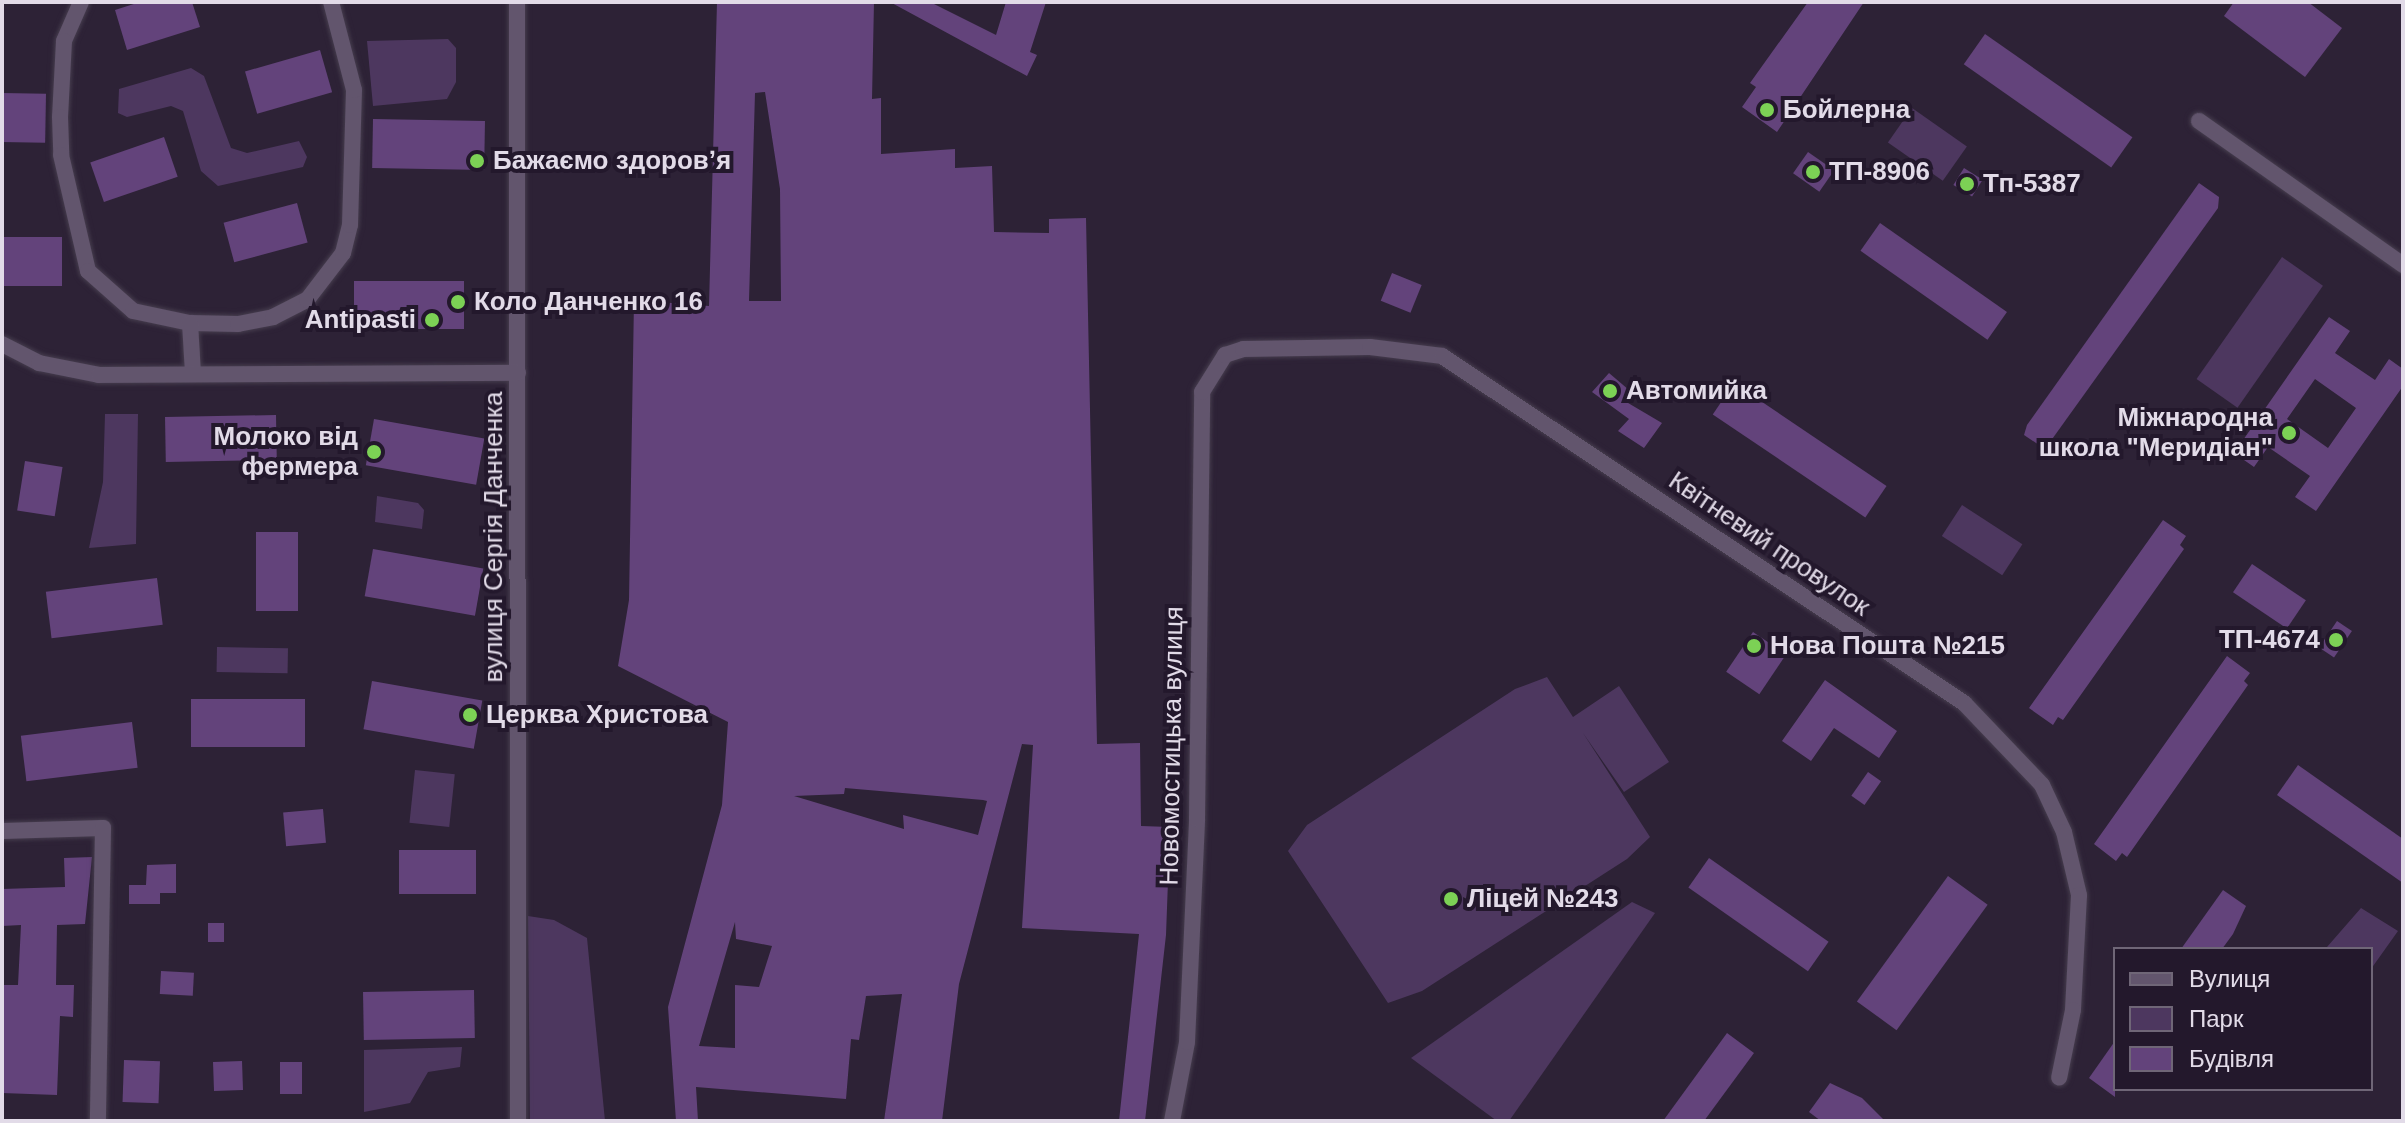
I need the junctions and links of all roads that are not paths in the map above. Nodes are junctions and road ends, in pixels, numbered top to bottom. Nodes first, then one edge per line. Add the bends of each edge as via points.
1 (81, 2) edge
2 (331, 2) edge
3 (517, 2) edge
4 (2199, 121) dead end
5 (2403, 265) edge
6 (190, 323) junction
7 (2, 344) edge
8 (1210, 371) joint
9 (193, 373) junction
10 (518, 373) junction
11 (2, 831) edge
12 (2059, 1078) dead end
13 (98, 1121) edge
14 (518, 1121) edge
15 (1172, 1121) edge

1 - 6 street via 64,41 60,117 61,155 88,271 133,311
2 - 6 street via 354,90 350,225 343,253 326,283 273,317
3 - 10 street, вулиця Сергія Данченка
4 - 5 street
6 - 9 street
7 - 9 street via 65,371
8 - 12 street, Квітневий провулок via 1225,355 1243,349 1370,347 1442,356 1964,703 2042,785 2064,832 2079,895 2073,1010
8 - 15 street, Новомостицька вулиця via 1202,392 1188,1026
9 - 10 street
10 - 14 street, вулиця Сергія Данченка
11 - 13 street via 103,828

